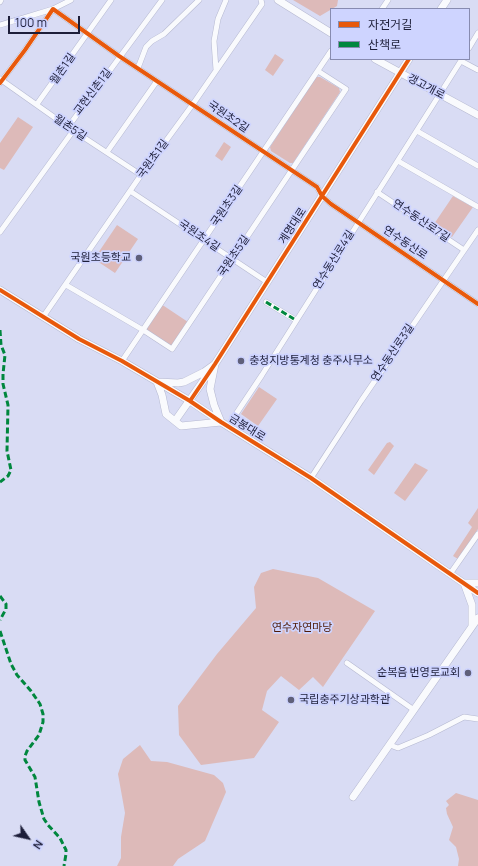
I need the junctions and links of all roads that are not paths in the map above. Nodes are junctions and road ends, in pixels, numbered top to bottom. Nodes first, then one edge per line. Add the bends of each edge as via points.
1 (71, 0) edge
2 (111, 0) edge
3 (162, 0) edge
4 (199, 0) edge
5 (226, 0) edge
6 (261, 0) edge
7 (278, 0) edge
8 (53, 9) junction
9 (0, 25) edge
10 (87, 32) junction
11 (330, 32) edge
12 (477, 36) edge
13 (470, 46) edge
14 (330, 53) edge
15 (119, 56) junction
16 (377, 60) edge
17 (408, 60) edge
18 (462, 60) edge
19 (138, 68) junction
20 (216, 70) junction
21 (478, 70) edge
22 (318, 71) junction
23 (400, 73) junction
24 (1, 81) edge
25 (157, 81) junction
26 (440, 94) junction
27 (37, 104) junction
28 (193, 104) junction
29 (478, 115) edge
30 (68, 127) junction
31 (73, 130) junction
32 (417, 131) junction
33 (264, 151) junction
34 (107, 152) junction
35 (398, 160) junction
36 (478, 166) edge
37 (291, 170) junction
38 (141, 175) junction
39 (130, 191) junction
40 (377, 192) junction
41 (322, 196) junction
42 (478, 207) edge
43 (358, 222) junction
44 (478, 230) edge
45 (0, 232) edge
46 (204, 240) junction
47 (464, 250) junction
48 (232, 259) junction
49 (443, 280) junction
50 (267, 282) junction
51 (66, 285) junction
52 (0, 290) edge
53 (266, 302) dead end
54 (478, 304) edge
55 (43, 317) junction
56 (294, 319) dead end
57 (143, 330) junction
58 (122, 361) junction
59 (215, 364) junction
60 (157, 382) junction
61 (190, 401) junction
62 (175, 421) junction
63 (221, 422) junction
64 (228, 426) junction
65 (311, 478) junction
66 (478, 534) edge
67 (450, 574) junction
68 (464, 583) junction
69 (478, 583) edge
70 (478, 592) edge
71 (478, 618) edge
72 (475, 625) edge
73 (347, 663) dead end
74 (414, 710) junction
75 (478, 719) edge
76 (390, 745) junction
77 (353, 797) dead end

1 - 8 street
2 - 10 street, 월촌1길
3 - 15 street, 교현신촌1길
4 - 19 street via 164,34 152,41 146,48
5 - 20 street via 218,19 214,41
6 - 20 street, 국원초1길 via 262,4
7 - 11 street
8 - 9 street
8 - 10 street
8 - 24 street
10 - 15 street
10 - 27 street, 월촌1길
12 - 13 street
14 - 22 street, 국원초3길
15 - 19 street, 국원초2길
15 - 30 street, 교현신촌1길
16 - 23 street, 갱고개로
17 - 23 street, 계명대로
18 - 21 street
18 - 26 street, 연수동산로4길
19 - 25 street, 국원초2길
20 - 28 street, 국원초1길
22 - 33 street, 국원초3길
22 - 37 street, 국원초5길 via 346,89
23 - 26 street, 갱고개로
23 - 41 street, 계명대로
24 - 27 street, 월촌5길
25 - 28 street, 국원초2길
25 - 34 street
26 - 29 street, 갱고개로
26 - 32 street, 연수동산로4길
27 - 30 street, 월촌5길
28 - 33 street, 국원초2길
28 - 38 street, 국원초1길
30 - 31 street, 월촌5길
31 - 34 street, 월촌5길
31 - 45 street
32 - 35 street, 연수동산로4길
32 - 36 street
33 - 37 street, 국원초2길
33 - 46 street, 국원초3길
34 - 38 street, 월촌5길
35 - 40 street, 연수동산로4길
35 - 42 street
37 - 41 street, 국원초2길 via 317,187
37 - 48 street, 국원초5길
38 - 39 street, 국원초1길
39 - 46 street, 국원초4길
39 - 51 street, 국원초1길
40 - 43 street, 연수동산로4길
40 - 47 street, 연수동산로7길
41 - 43 street, 연수동산로
41 - 50 street, 계명대로
43 - 49 street, 연수동산로
43 - 64 street, 연수동산로4길
44 - 47 street, 연수동산로3길
46 - 48 street, 국원초4길
46 - 57 street, 국원초3길
47 - 49 street, 연수동산로3길
48 - 50 street, 국원초4길
48 - 57 street, 국원초5길 via 172,349
49 - 54 street, 연수동산로
49 - 65 street, 연수동산로3길
50 - 59 street, 계명대로
51 - 55 street, 국원초1길
51 - 57 street, 국원초5길
52 - 55 street, 금봉대로
53 - 56 street
55 - 58 street, 금봉대로
57 - 58 street, 국원초3길
58 - 60 street, 금봉대로
59 - 60 street via 184,382
59 - 61 street, 계명대로
59 - 63 street via 210,389
60 - 61 street, 금봉대로
60 - 62 street via 166,414
61 - 62 street, 계명대로
61 - 63 street, 금봉대로
62 - 63 street via 181,426
63 - 64 street, 금봉대로
64 - 65 street, 금봉대로
65 - 67 street, 금봉대로
66 - 67 street
67 - 68 street, 금봉대로
68 - 69 street
68 - 70 street, 금봉대로
68 - 72 street via 472,605
71 - 72 street
72 - 74 street
73 - 74 street
74 - 76 street
75 - 76 street via 464,717 398,748
76 - 77 street

